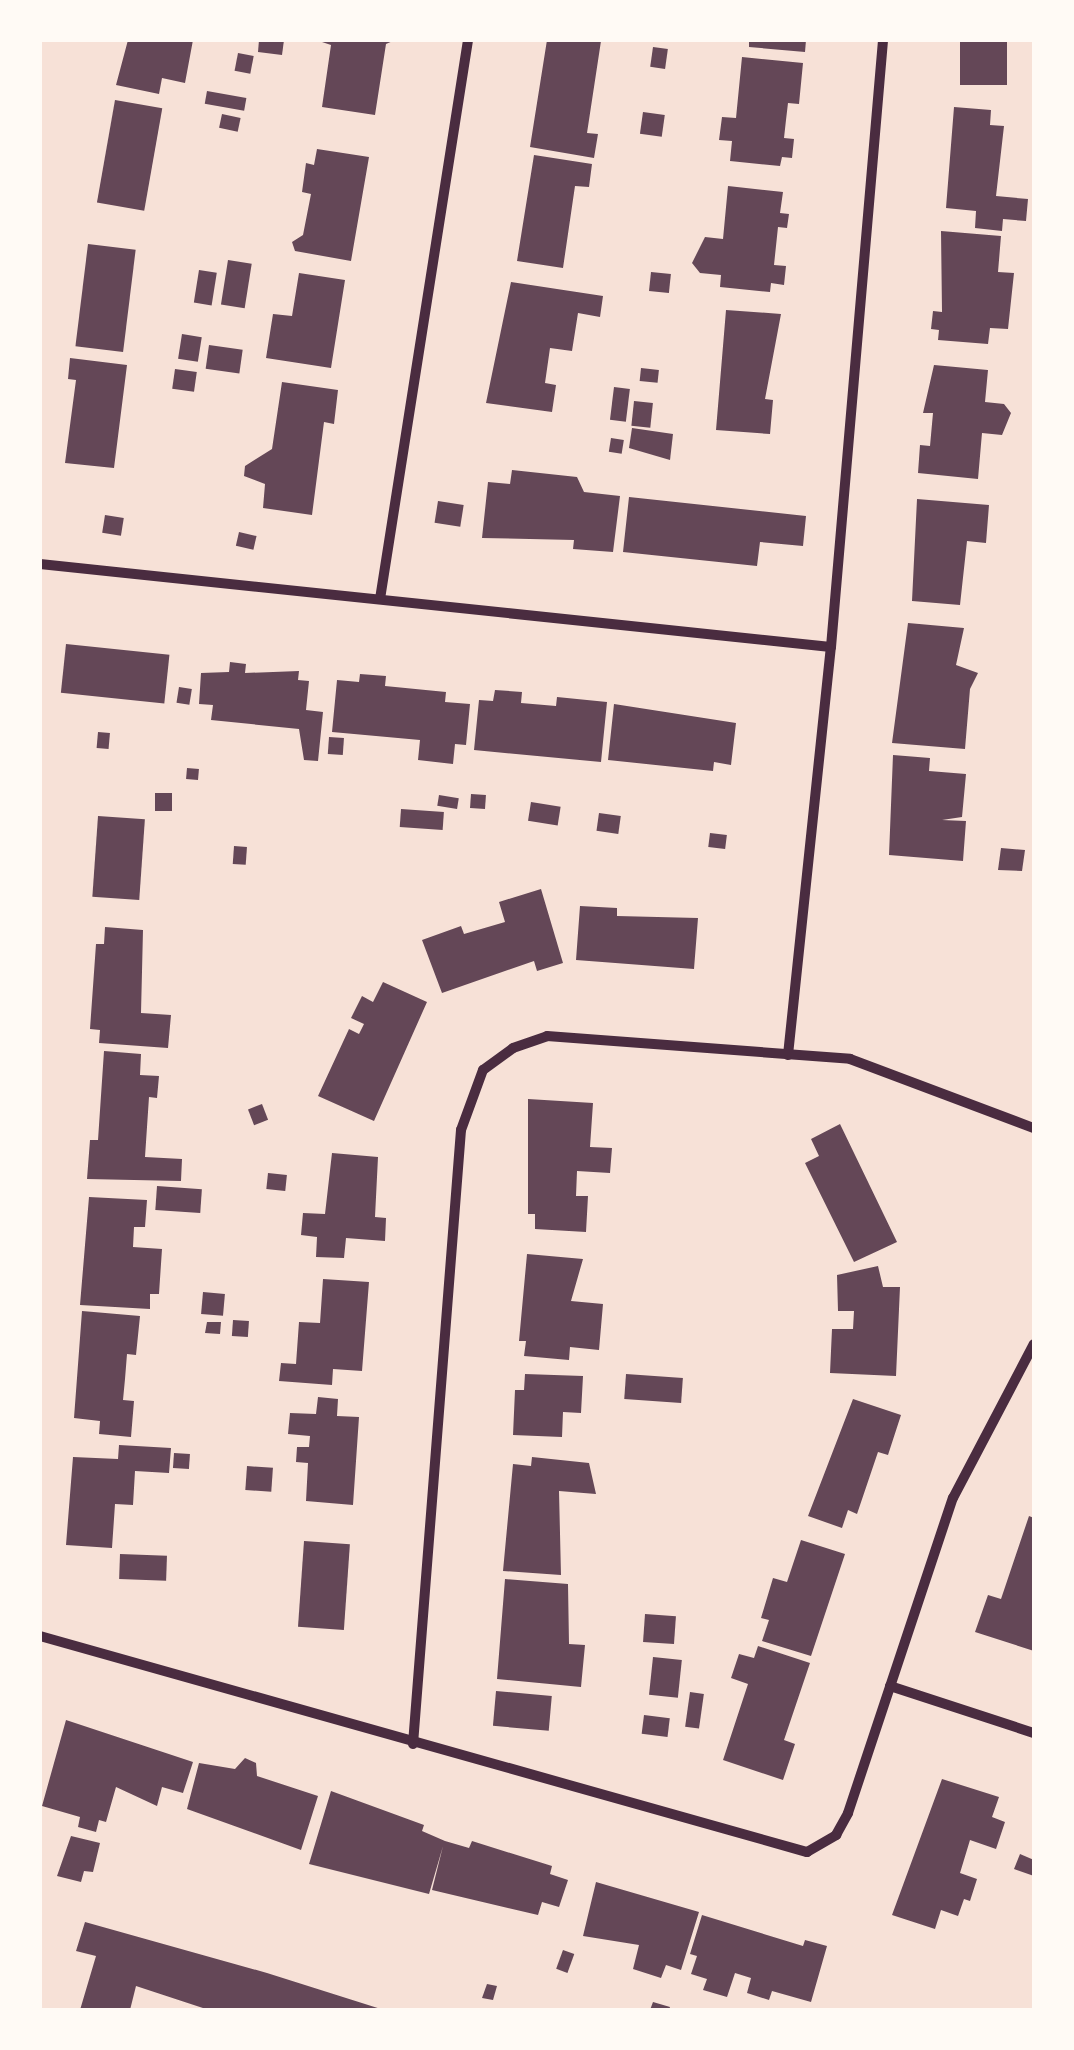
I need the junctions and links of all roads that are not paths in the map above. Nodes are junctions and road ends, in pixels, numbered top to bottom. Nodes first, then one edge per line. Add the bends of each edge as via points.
1 (468, 40) edge
2 (883, 40) edge
3 (40, 564) edge
4 (380, 599) junction
5 (831, 647) junction
6 (788, 1055) junction
7 (1034, 1128) edge
8 (1034, 1344) edge
9 (40, 1636) edge
10 (890, 1686) junction
11 (1034, 1732) edge
12 (413, 1744) junction

1 - 4 street
2 - 5 street
3 - 4 street
4 - 5 street
5 - 6 street
6 - 7 street via 850,1059 896,1072
6 - 12 street via 546,1036 513,1048 483,1070 461,1130
8 - 10 street via 953,1498
9 - 12 street
10 - 11 street
10 - 12 street via 848,1812 836,1835 807,1852

